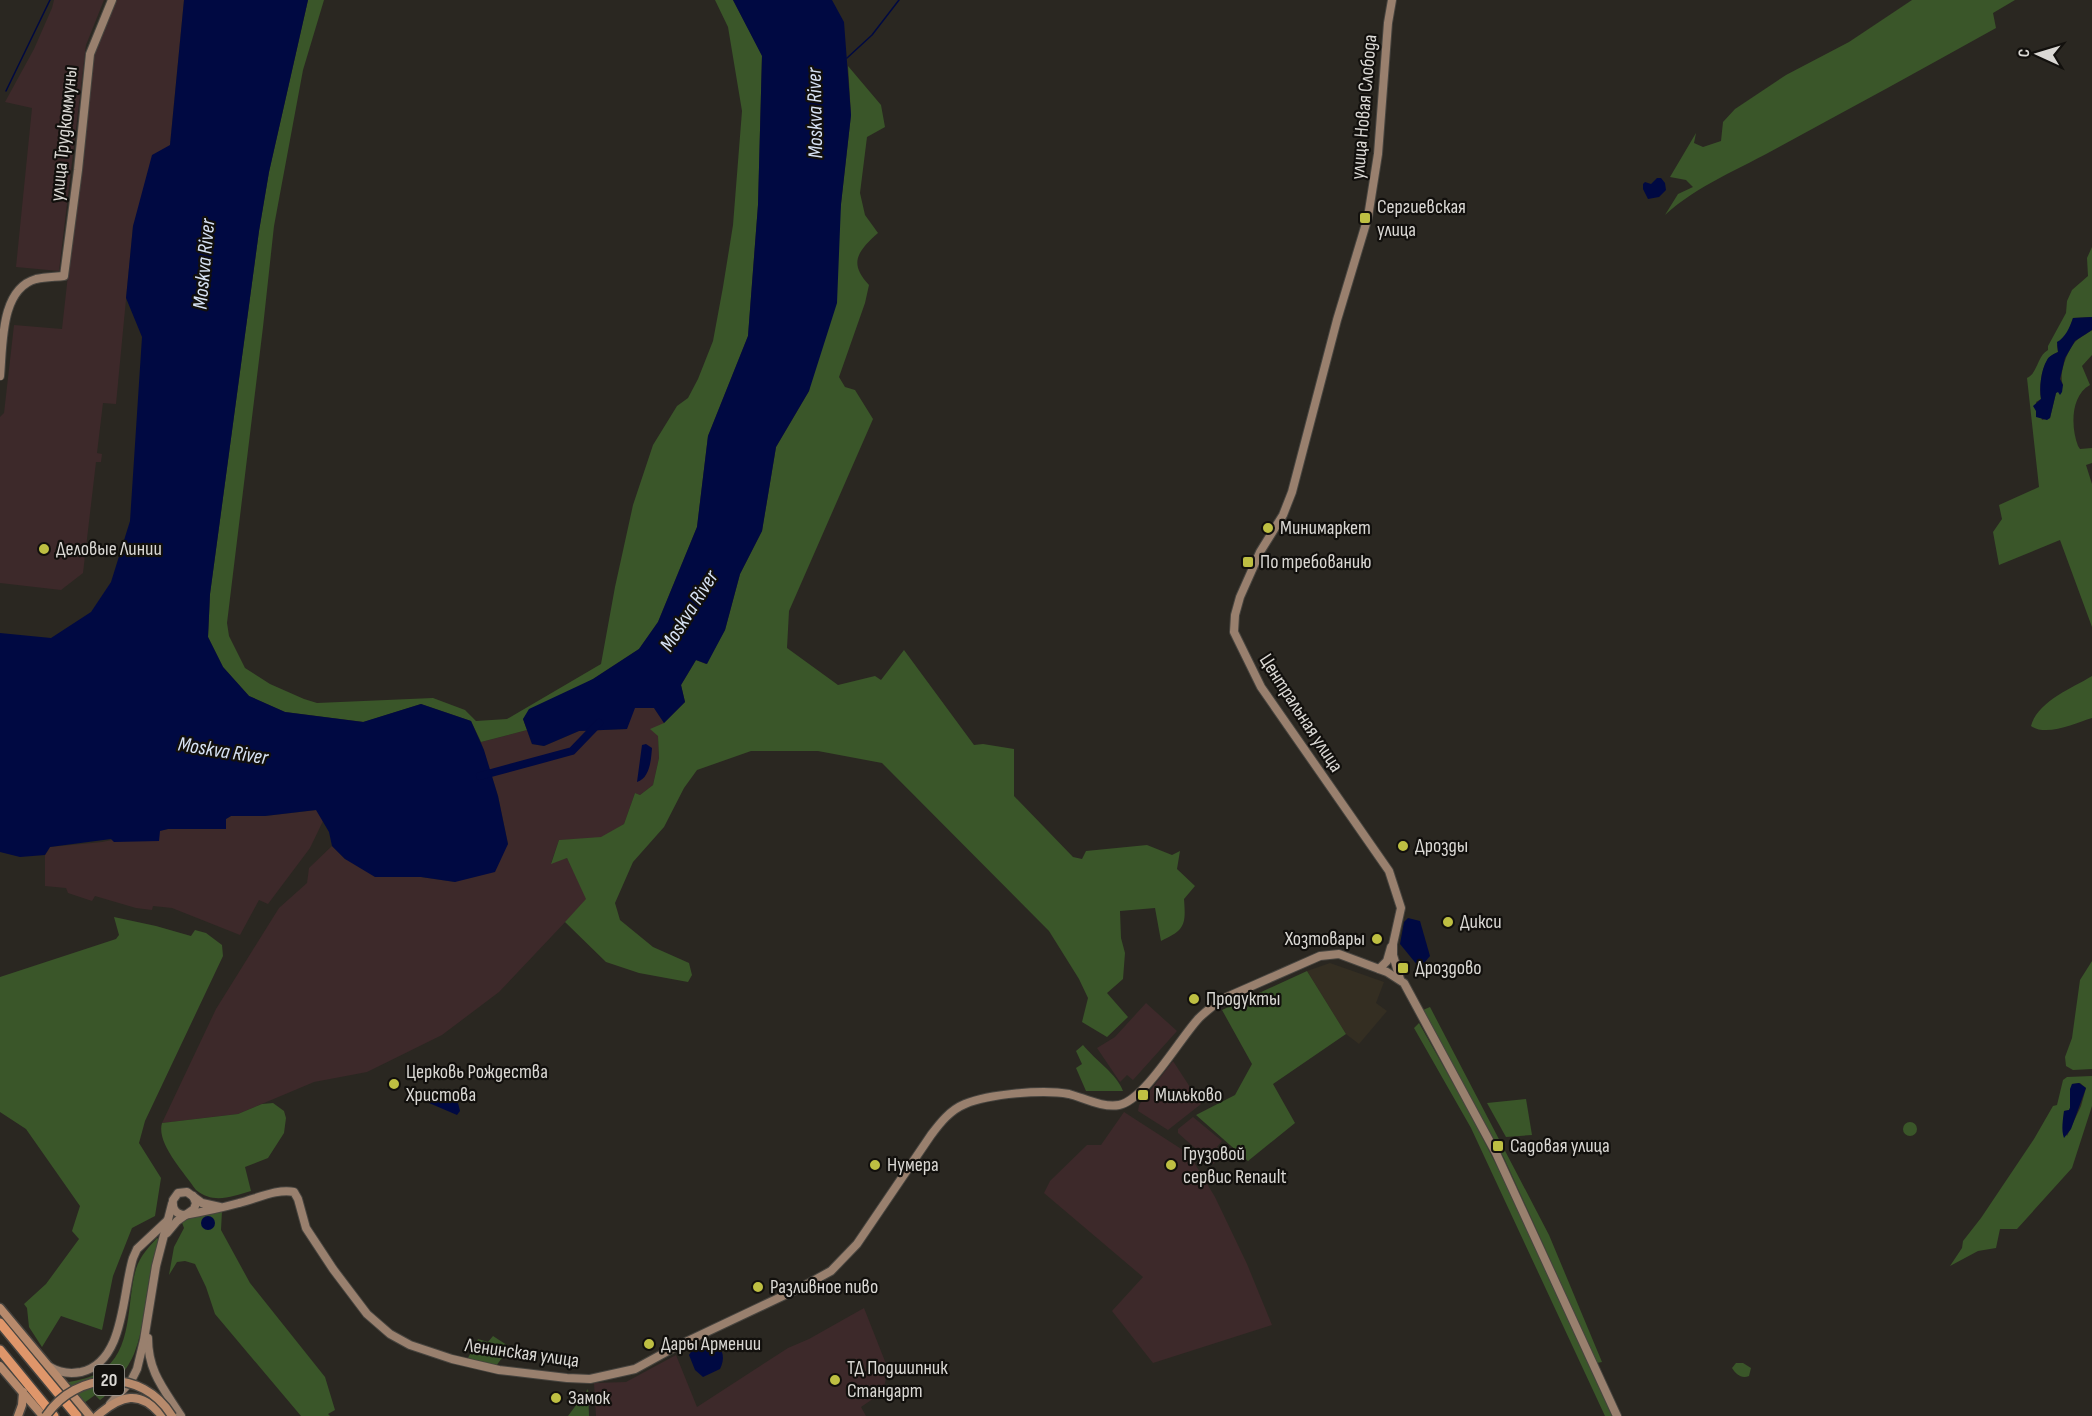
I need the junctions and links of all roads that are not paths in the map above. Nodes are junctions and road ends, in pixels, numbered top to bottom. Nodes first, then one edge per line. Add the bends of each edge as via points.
1 (112, 0) edge
2 (1392, 0) edge
3 (1368, 217) joint
4 (0, 376) edge
5 (1393, 944) junction
6 (1379, 969) junction
7 (1400, 979) junction
8 (192, 1195) junction
9 (173, 1200) junction
10 (220, 1208) junction
11 (187, 1214) junction
12 (168, 1220) junction
13 (160, 1249) junction
14 (0, 1308) edge
15 (149, 1312) junction
16 (0, 1323) edge
17 (0, 1350) edge
18 (46, 1365) junction
19 (0, 1366) edge
20 (23, 1392) junction
21 (108, 1406) junction
22 (18, 1416) edge
23 (42, 1416) edge
24 (54, 1416) edge
25 (77, 1416) edge
26 (90, 1416) edge
27 (97, 1416) edge
28 (162, 1416) edge
29 (171, 1416) edge
30 (181, 1416) edge
31 (1617, 1416) edge

1 - 4 street, улица Трудкоммуны via 90,54 64,276 27,283 8,304
2 - 3 street, улица Новая Слобода via 1378,154
3 - 5 street, Центральная улица via 1292,492 1240,597 1234,632 1261,687 1389,871 1401,908
5 - 6 street
5 - 7 street, Центральная улица
6 - 7 street
6 - 10 street, Ленинская улица via 1339,954 1320,956 1220,1000 1198,1019 1137,1094 1119,1105 1069,1094 1033,1092 965,1104 943,1120 857,1244 831,1271 635,1369 590,1379 499,1370 452,1359 390,1334 367,1314 333,1269 306,1228 294,1192 284,1191
7 - 31 street, Центральная улица via 1496,1153
8 - 9 street via 181,1192
8 - 10 street via 202,1203
8 - 11 street via 195,1206
9 - 11 street via 176,1211
9 - 12 street
10 - 11 street
11 - 13 street via 172,1226
12 - 13 street
12 - 18 street via 137,1249 117,1334 105,1357 85,1371 74,1373 56,1371
13 - 15 street
14 - 18 main road
15 - 21 street via 137,1369
15 - 30 street via 150,1363
16 - 25 highway
17 - 24 highway
18 - 26 main road
19 - 20 main road
20 - 22 main road
20 - 23 main road
21 - 27 main road
21 - 28 main road via 126,1398 141,1398
23 - 29 main road, 20, bridge via 68,1392 88,1383 111,1380 148,1391

